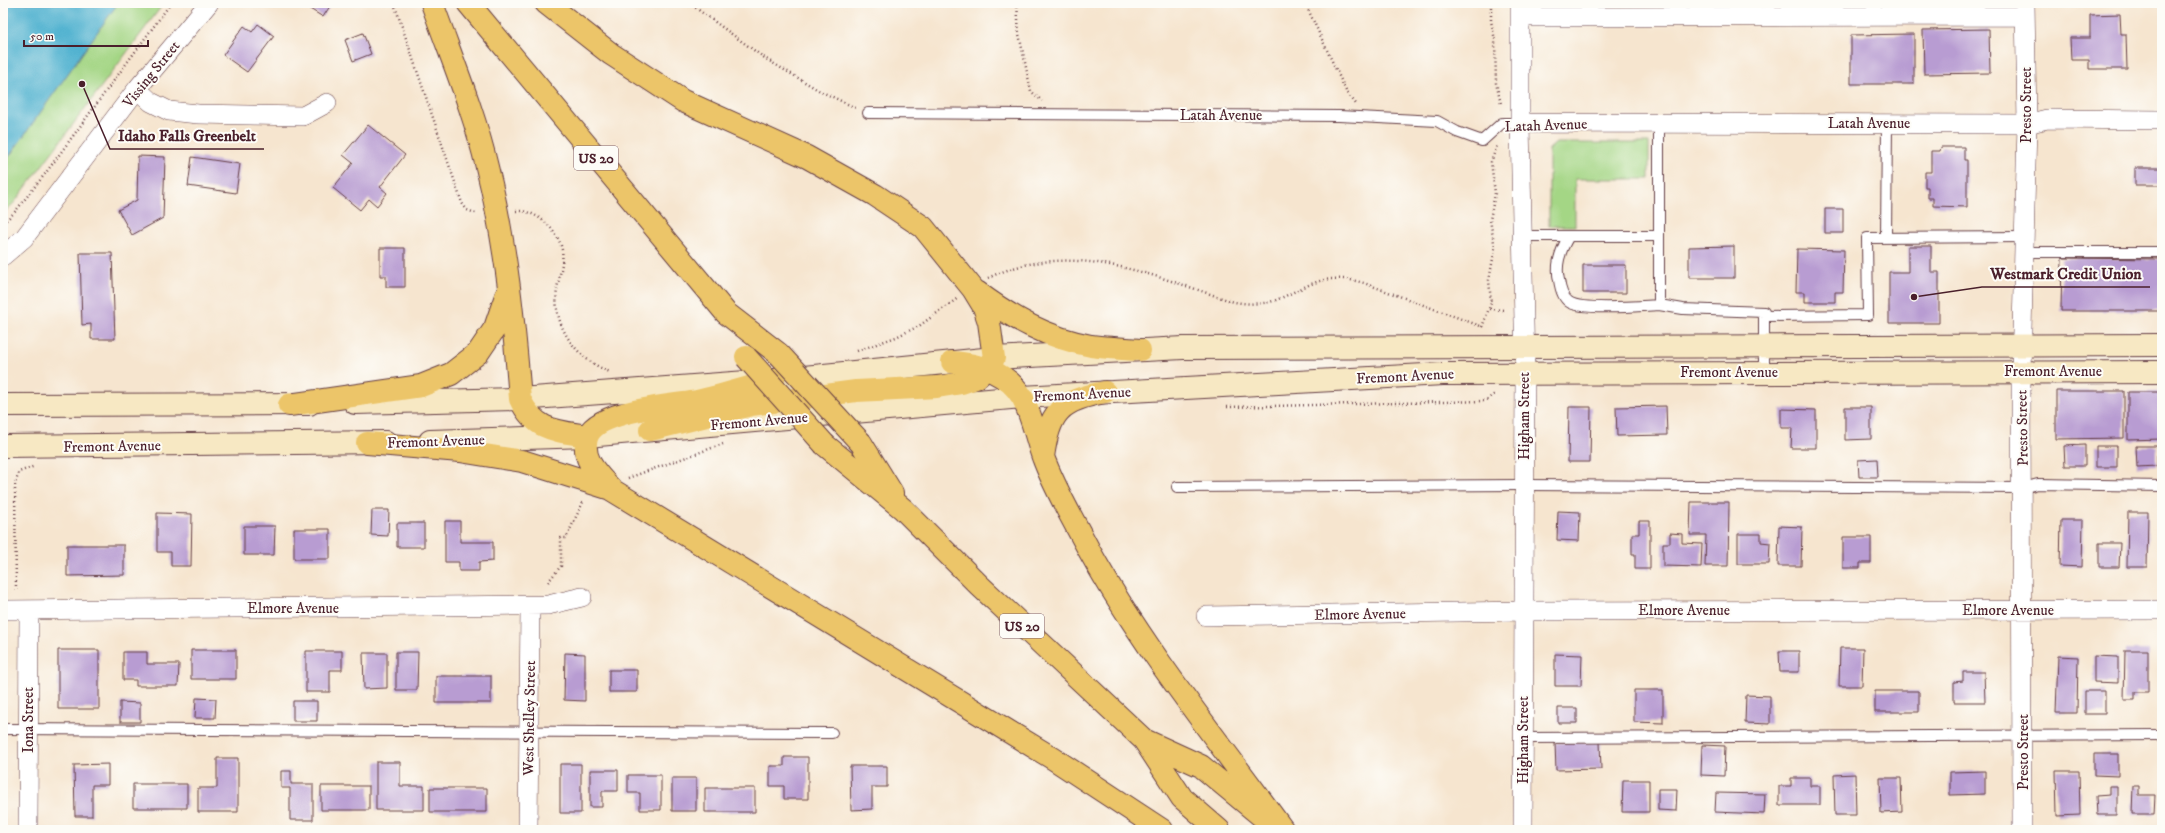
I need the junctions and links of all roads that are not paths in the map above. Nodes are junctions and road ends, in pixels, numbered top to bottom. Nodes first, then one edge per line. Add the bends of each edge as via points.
1 (209, 3) edge
2 (432, 3) edge
3 (468, 3) edge
4 (546, 3) edge
5 (2025, 9) edge
6 (1520, 10) edge
7 (137, 89) junction
8 (327, 103) dead end
9 (868, 113) road end
10 (2162, 120) edge
11 (1511, 123) junction
12 (1659, 123) junction
13 (1887, 123) junction
14 (2027, 124) junction
15 (1522, 236) junction
16 (1570, 236) junction
17 (1659, 236) junction
18 (1886, 238) junction
19 (2025, 244) junction
20 (2162, 252) edge
21 (3, 256) edge
22 (974, 287) junction
23 (508, 290) junction
24 (1659, 305) junction
25 (726, 313) junction
26 (1764, 316) junction
27 (1764, 346) junction
28 (2022, 346) junction
29 (2162, 346) edge
30 (1524, 347) junction
31 (1140, 350) junction
32 (991, 363) junction
33 (2021, 371) junction
34 (1525, 372) junction
35 (1764, 372) junction
36 (2162, 372) edge
37 (774, 380) junction
38 (1105, 392) junction
39 (1022, 397) junction
40 (520, 399) junction
41 (3, 405) edge
42 (289, 405) junction
43 (650, 430) junction
44 (587, 436) junction
45 (367, 443) junction
46 (3, 446) edge
47 (1043, 458) junction
48 (1524, 485) junction
49 (2162, 486) edge
50 (1177, 487) dead end
51 (2023, 488) junction
52 (612, 490) junction
53 (903, 509) junction
54 (582, 597) dead end
55 (530, 606) junction
56 (3, 610) edge
57 (29, 610) junction
58 (2022, 610) junction
59 (2162, 610) edge
60 (1525, 611) junction
61 (1206, 616) dead end
62 (3, 728) edge
63 (28, 728) junction
64 (528, 731) junction
65 (832, 733) dead end
66 (2024, 734) junction
67 (2162, 735) edge
68 (1523, 738) junction
69 (1144, 740) junction
70 (28, 830) edge
71 (528, 830) edge
72 (1162, 830) edge
73 (1219, 830) edge
74 (1278, 830) edge
75 (1283, 830) edge
76 (1523, 830) edge
77 (2022, 830) edge

1 - 7 street, Vissing Street
2 - 23 highway via 488,167 504,252
3 - 25 highway, US 20
4 - 22 highway via 611,54 683,101 807,157 875,195 923,227
5 - 6 street
5 - 14 street, Presto Street
6 - 11 street, Higham Street
7 - 8 street via 151,102 169,111 198,114 303,116
7 - 21 street, Vissing Street via 24,238
9 - 11 lane, Latah Avenue via 1339,116 1437,121 1482,141
10 - 14 street, Latah Avenue via 2047,119
11 - 12 street, Latah Avenue
11 - 15 street, Higham Street
12 - 13 street, Latah Avenue
12 - 17 lane
13 - 14 street, Latah Avenue
13 - 18 lane
14 - 19 street, Presto Street
15 - 16 lane
15 - 30 street, Higham Street
16 - 17 lane
16 - 24 lane via 1562,248 1558,261 1558,277 1567,301 1586,306
17 - 24 lane
18 - 19 lane
18 - 26 lane via 1867,238 1868,315
19 - 20 lane
19 - 28 street, Presto Street
22 - 31 highway via 1005,313 1056,337 1091,346
22 - 32 highway via 989,322
23 - 40 highway
23 - 42 highway via 496,328 478,353 451,374 421,386
24 - 26 lane via 1683,309 1764,312
25 - 53 highway, US 20, bridge via 779,354 861,443
25 - 53 highway, US 20, bridge via 746,357 825,445
26 - 27 lane
27 - 28 street, Fremont Avenue
27 - 30 street, Fremont Avenue
27 - 35 lane
28 - 29 street, Fremont Avenue
28 - 33 street, Presto Street
30 - 31 street, Fremont Avenue via 1257,347
30 - 34 street, Higham Street
31 - 32 street, Fremont Avenue
32 - 37 street, Fremont Avenue via 952,362
32 - 39 highway
32 - 43 highway via 976,378 962,383 936,387 856,391 751,405
33 - 35 street, Fremont Avenue
33 - 36 street, Fremont Avenue
33 - 51 street, Presto Street
34 - 35 street, Fremont Avenue
34 - 38 street, Fremont Avenue
34 - 48 street, Higham Street
37 - 40 street, Fremont Avenue
37 - 44 highway via 696,401 638,409 596,427
38 - 39 street, Fremont Avenue
38 - 47 highway via 1083,396 1057,412 1046,437
39 - 43 street, Fremont Avenue
39 - 47 highway
40 - 42 street, Fremont Avenue
40 - 44 highway via 527,413 540,425 558,432
41 - 42 street, Fremont Avenue
43 - 44 street, Fremont Avenue
44 - 45 street, Fremont Avenue
44 - 52 highway via 586,452 589,465
45 - 46 street, Fremont Avenue
45 - 52 highway via 460,451 522,461
47 - 75 highway via 1091,553 1172,681
48 - 50 lane
48 - 51 lane
48 - 60 street, Higham Street
49 - 51 lane via 2038,484
51 - 58 street, Presto Street
52 - 72 highway via 1054,759
53 - 69 highway, US 20
54 - 55 street, Elmore Avenue via 548,605
55 - 57 street, Elmore Avenue
55 - 64 street, West Shelley Street
56 - 57 street, Elmore Avenue
57 - 63 street, Iona Street
58 - 59 street, Elmore Avenue
58 - 60 street, Elmore Avenue
58 - 66 street, Presto Street
60 - 61 street, Elmore Avenue
60 - 68 street, Higham Street
62 - 63 lane
63 - 64 lane
63 - 70 street, Iona Street
64 - 65 lane
64 - 71 street, West Shelley Street
66 - 67 lane
66 - 68 lane
66 - 77 street, Presto Street
68 - 76 street, Higham Street
69 - 73 highway, US 20 via 1182,798
69 - 74 highway, US 20 via 1201,766

